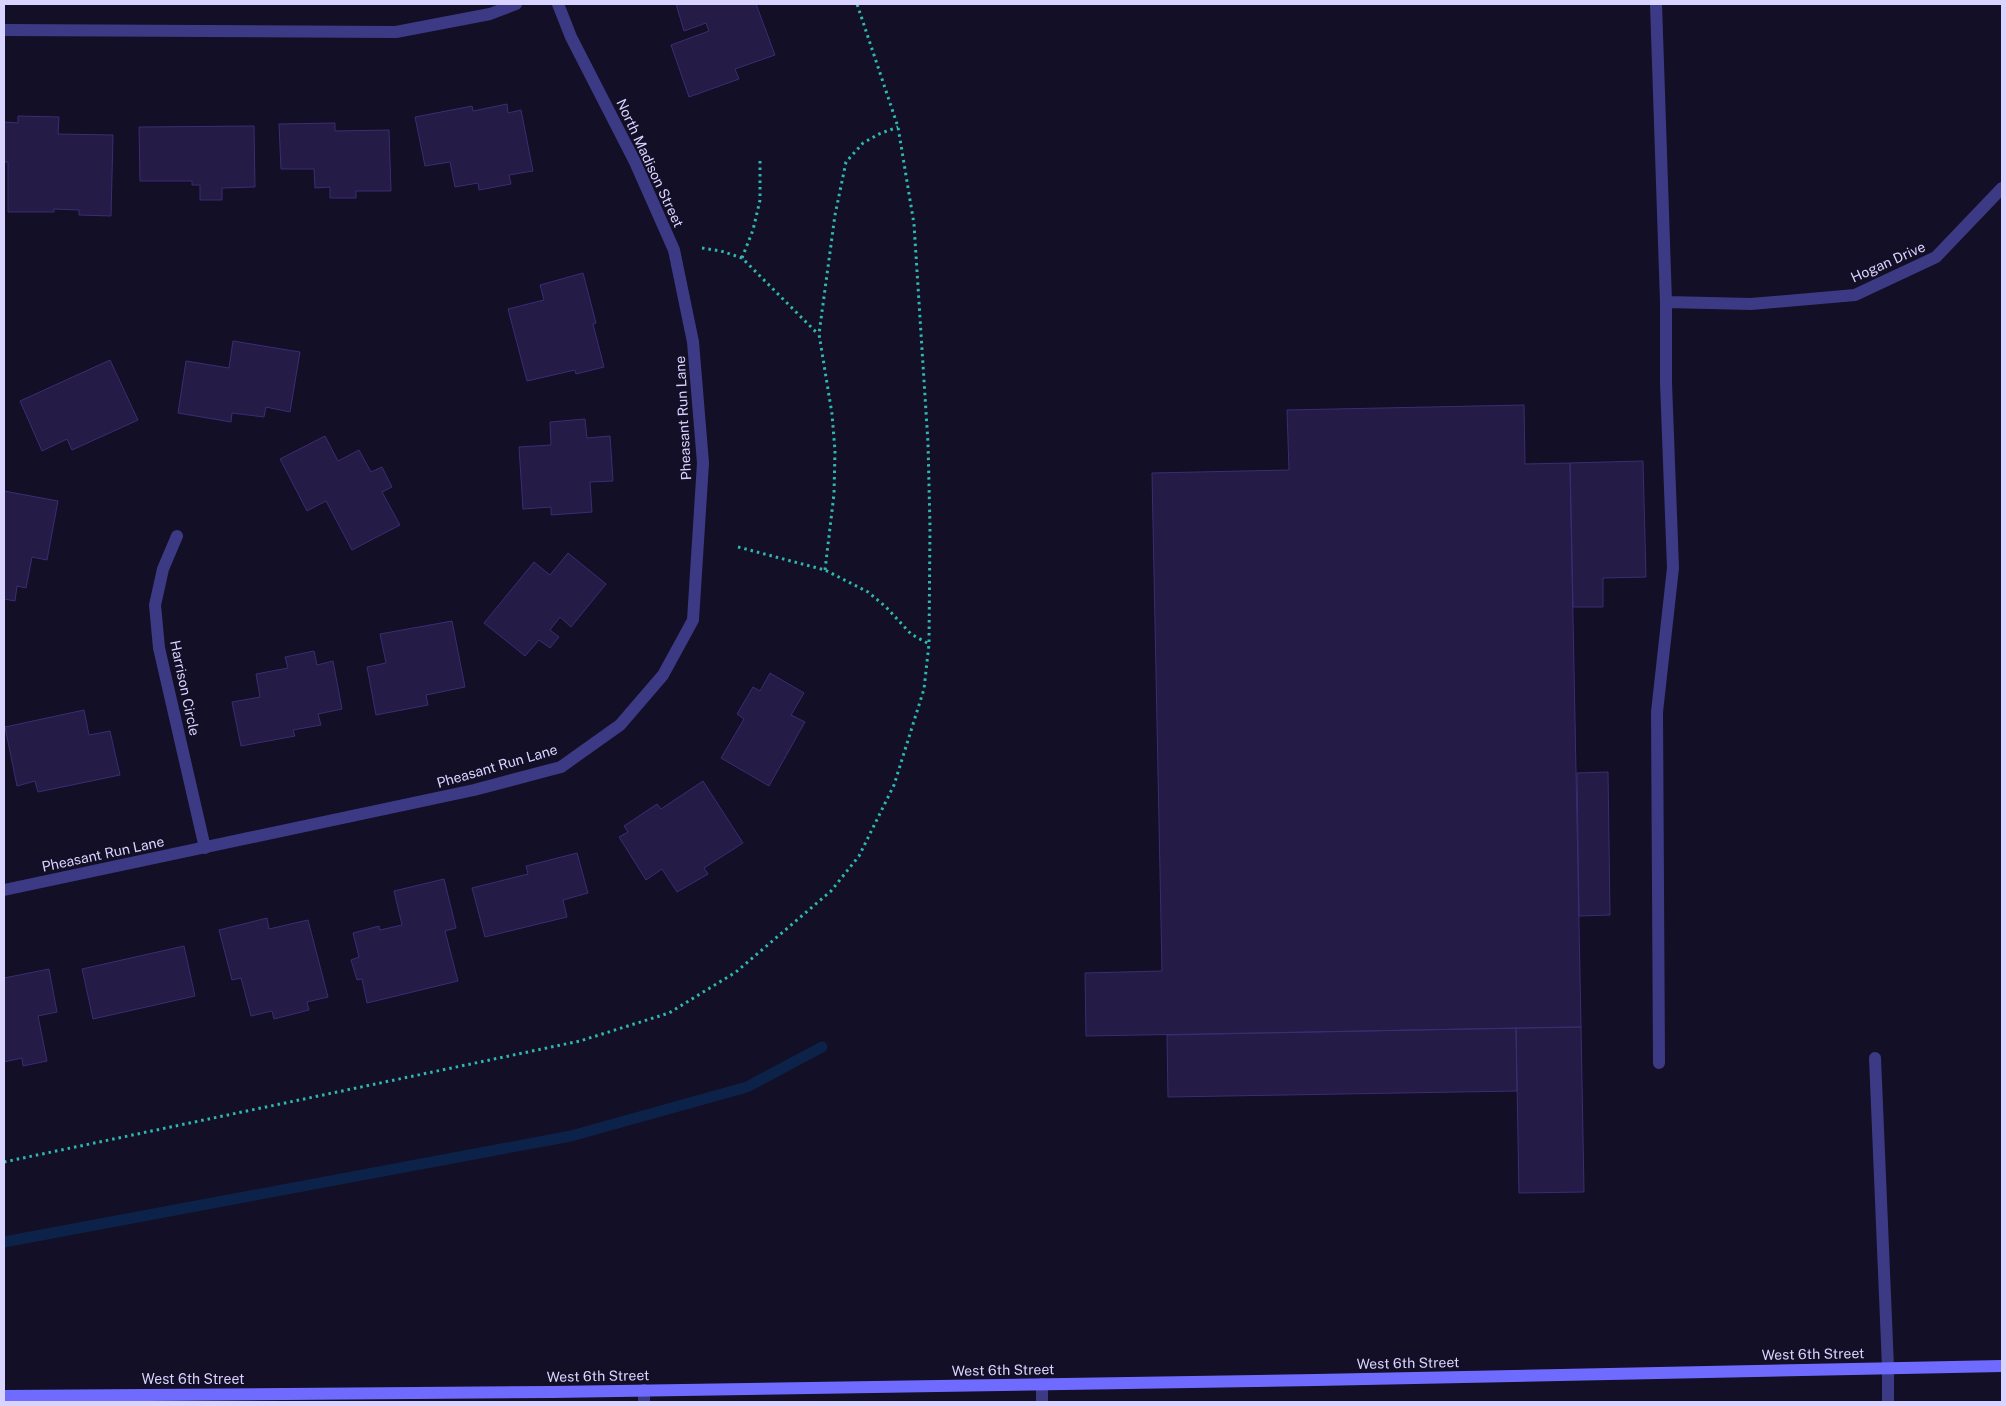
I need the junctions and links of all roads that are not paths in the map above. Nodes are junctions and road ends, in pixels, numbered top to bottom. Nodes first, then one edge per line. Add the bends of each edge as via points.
1 (516, 4) edge
2 (558, 4) edge
3 (1656, 4) edge
4 (4, 30) edge
5 (2002, 188) edge
6 (1666, 302) junction
7 (693, 342) joint
8 (177, 536) dead end
9 (205, 848) junction
10 (4, 890) edge
11 (1875, 1058) dead end
12 (1659, 1062) dead end
13 (2002, 1366) edge
14 (1888, 1367) junction
15 (1042, 1384) junction
16 (4, 1396) edge
17 (644, 1396) edge
18 (235, 1398) edge
19 (1042, 1402) edge
20 (1888, 1402) edge

1 - 4 street via 490,14 396,32
2 - 7 street, North Madison Street via 674,250
3 - 6 street
5 - 6 street, Hogan Drive via 1936,257 1855,295 1751,304
6 - 12 street via 1665,374 1673,568 1657,712
7 - 9 street, Pheasant Run Lane via 703,463 693,620 663,675 620,725 561,767 474,790
8 - 9 street, Harrison Circle via 162,569 155,605 159,648
9 - 10 street, Pheasant Run Lane
11 - 14 street
13 - 14 main road, West 6th Street
14 - 15 main road, West 6th Street
14 - 20 street
15 - 17 main road, West 6th Street
15 - 19 street
16 - 18 main road, West 6th Street
17 - 18 main road, West 6th Street

